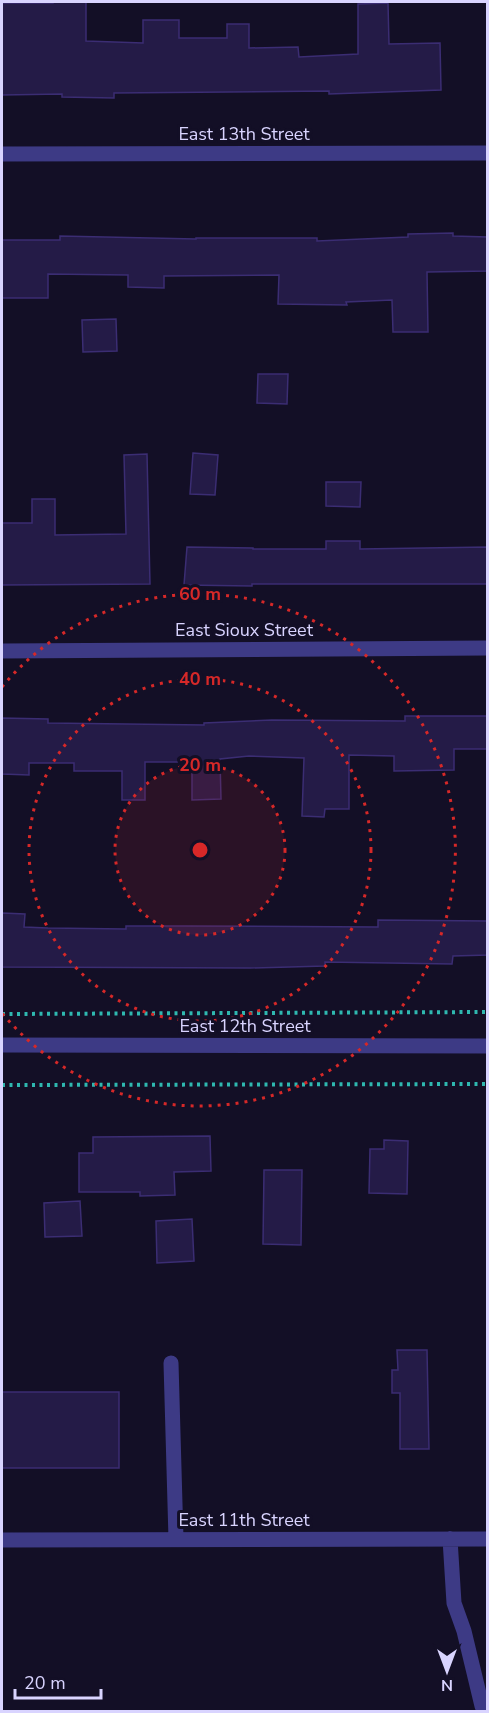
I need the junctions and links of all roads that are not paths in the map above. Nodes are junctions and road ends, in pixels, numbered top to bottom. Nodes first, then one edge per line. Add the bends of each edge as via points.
1 (488, 153) edge
2 (2, 154) edge
3 (488, 648) edge
4 (2, 651) edge
5 (2, 1045) edge
6 (488, 1046) edge
7 (171, 1363) dead end
8 (176, 1539) junction
9 (450, 1539) junction
10 (488, 1539) edge
11 (2, 1540) edge
12 (486, 1712) edge

1 - 2 street, East 13th Street
3 - 4 street, East Sioux Street
5 - 6 street, East 12th Street
7 - 8 street
8 - 9 street, East 11th Street
8 - 11 street, East 11th Street
9 - 10 street, East 11th Street
9 - 12 street via 454,1603

